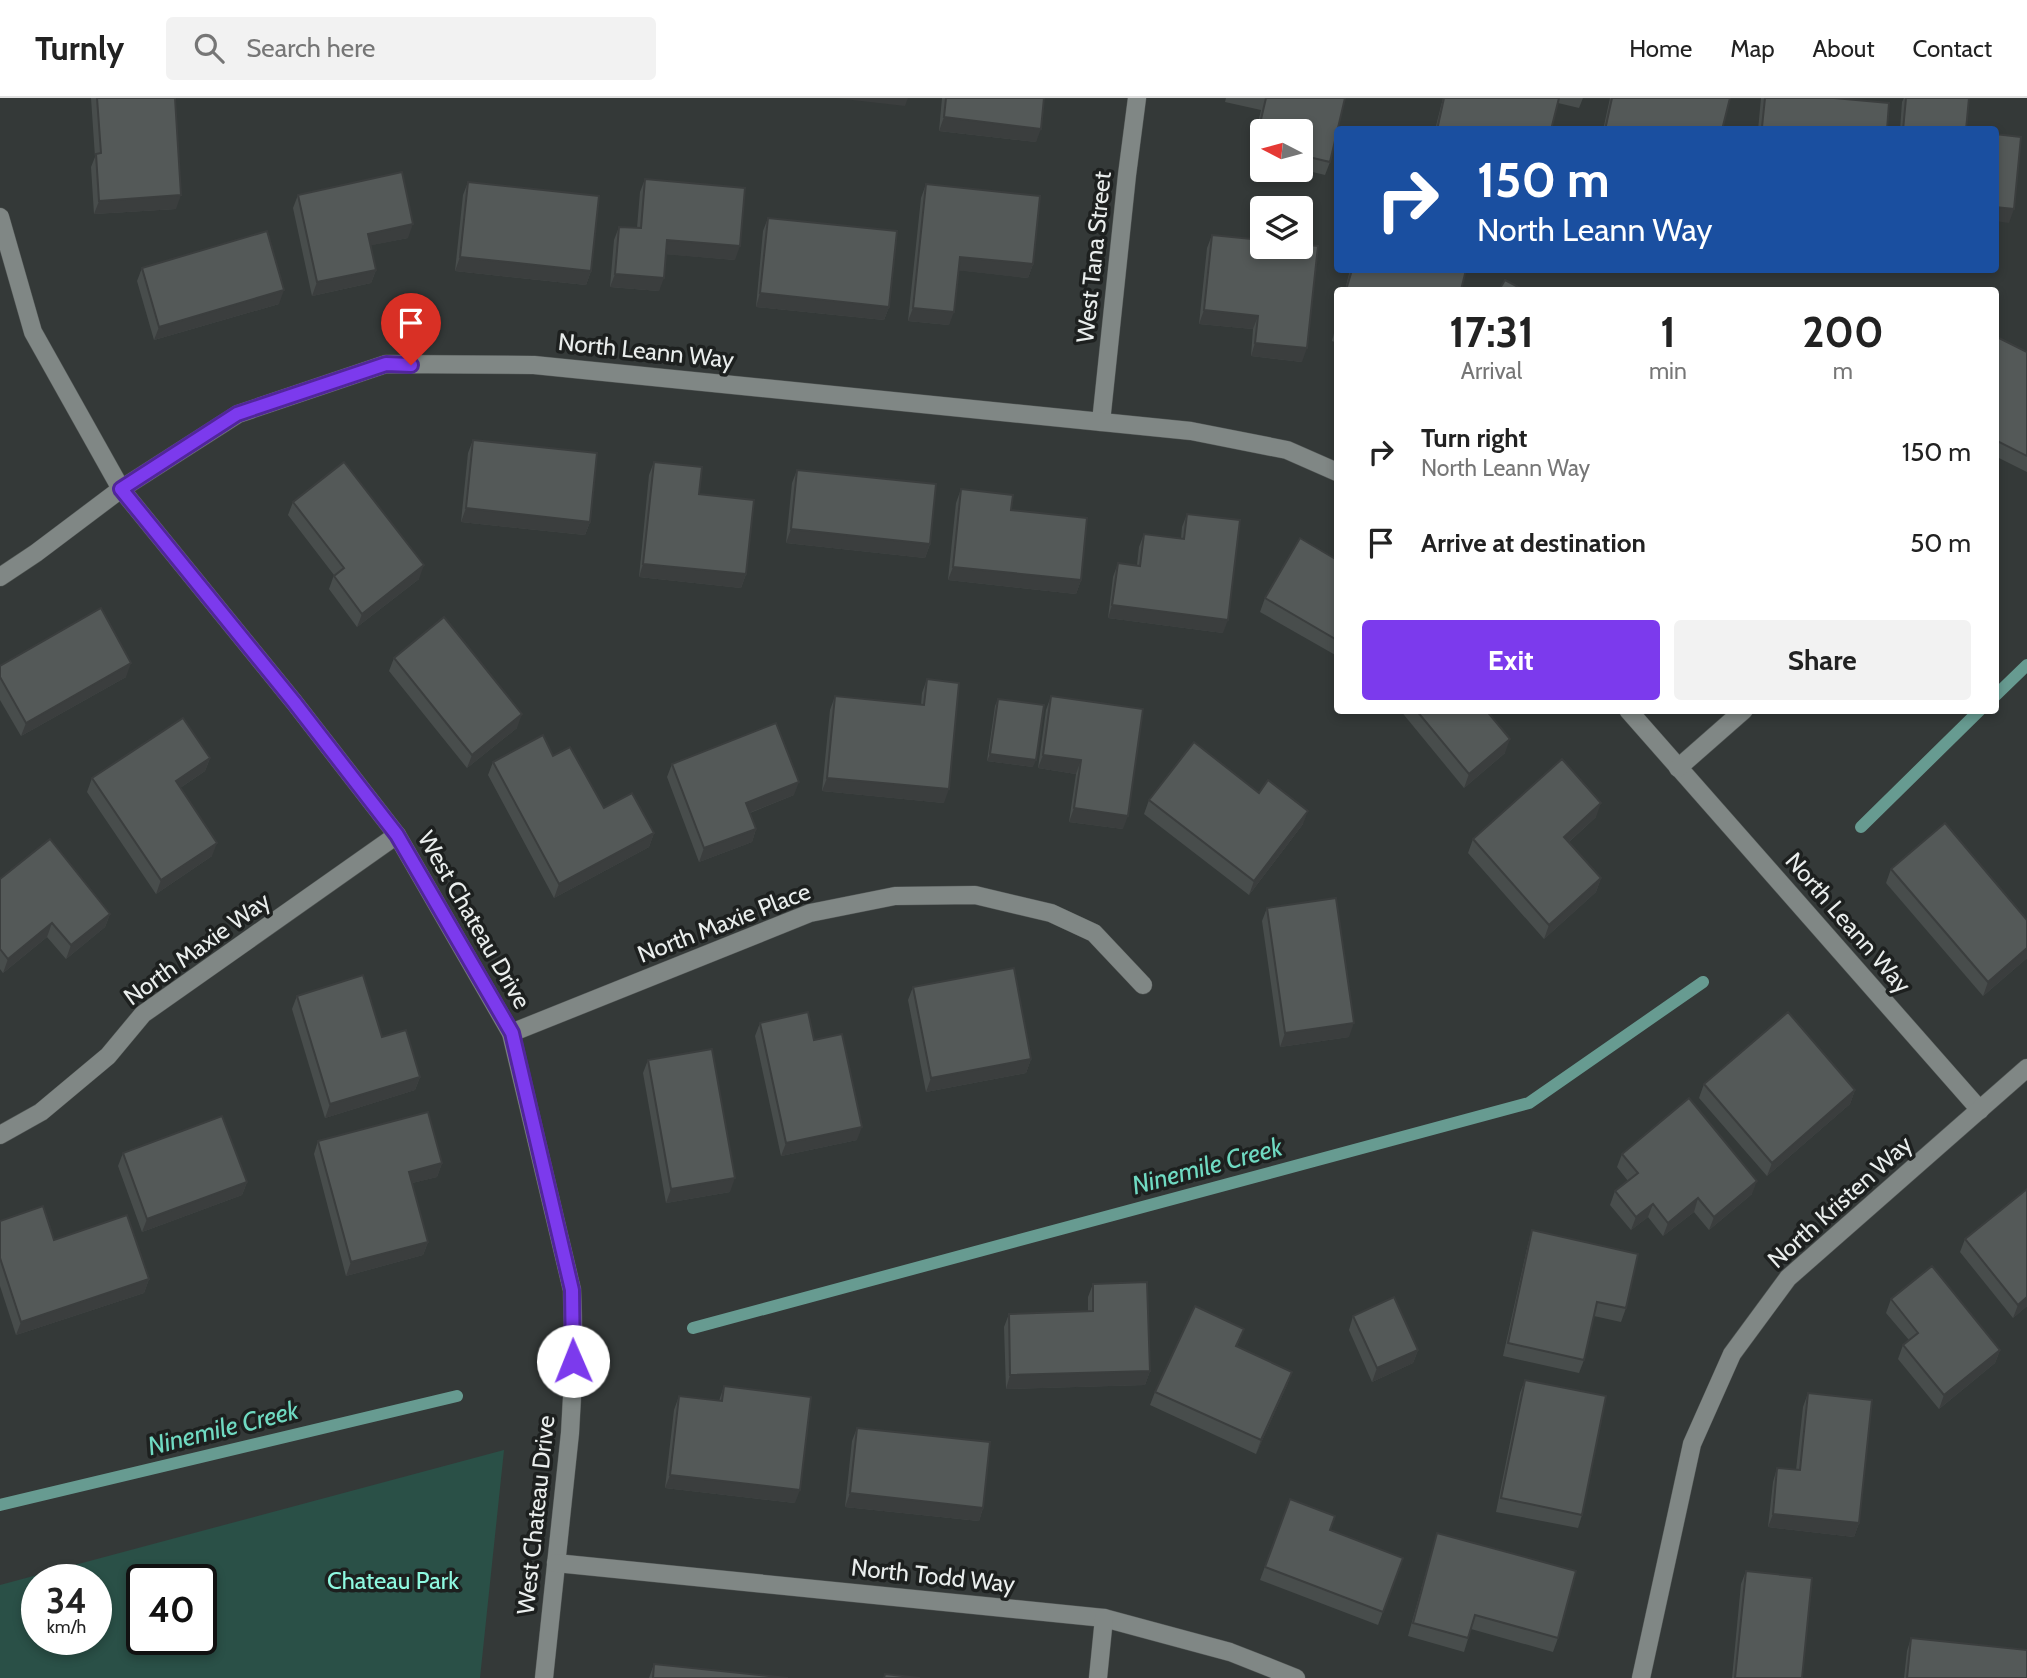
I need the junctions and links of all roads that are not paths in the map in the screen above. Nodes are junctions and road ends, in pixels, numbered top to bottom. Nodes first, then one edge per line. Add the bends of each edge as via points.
1 (1137, 98) edge
2 (0, 217) edge
3 (1101, 422) junction
4 (1334, 471) edge
5 (121, 489) junction
6 (0, 577) edge
7 (1631, 714) edge
8 (1739, 714) edge
9 (1678, 768) junction
10 (397, 835) junction
11 (1143, 985) dead end
12 (512, 1033) junction
13 (2027, 1068) edge
14 (1980, 1110) junction
15 (0, 1135) edge
16 (556, 1563) junction
17 (1104, 1618) junction
18 (544, 1678) edge
19 (1098, 1678) edge
20 (1296, 1678) edge
21 (1641, 1678) edge

1 - 3 street, West Tana Street
2 - 5 street, West Chateau Drive via 33,332
3 - 4 street, North Leann Way via 1191,430 1287,450
3 - 5 street, North Leann Way via 534,365 386,364 237,414
5 - 6 street, North Leann Way
5 - 10 street, West Chateau Drive
7 - 9 street, North Leann Way
8 - 9 street
9 - 14 street, North Leann Way
10 - 12 street, West Chateau Drive
10 - 15 street, North Maxie Way via 143,1014 108,1056 61,1096
11 - 12 street, North Maxie Place via 1094,933 1051,913 975,895 895,896 810,913
12 - 16 street, West Chateau Drive via 572,1290 571,1409
13 - 14 street, North Kristen Way
14 - 21 street, North Kristen Way via 1788,1278 1731,1354 1692,1444
16 - 17 street, North Todd Way
16 - 18 street, West Chateau Drive
17 - 19 street
17 - 20 street, North Todd Way via 1230,1652

